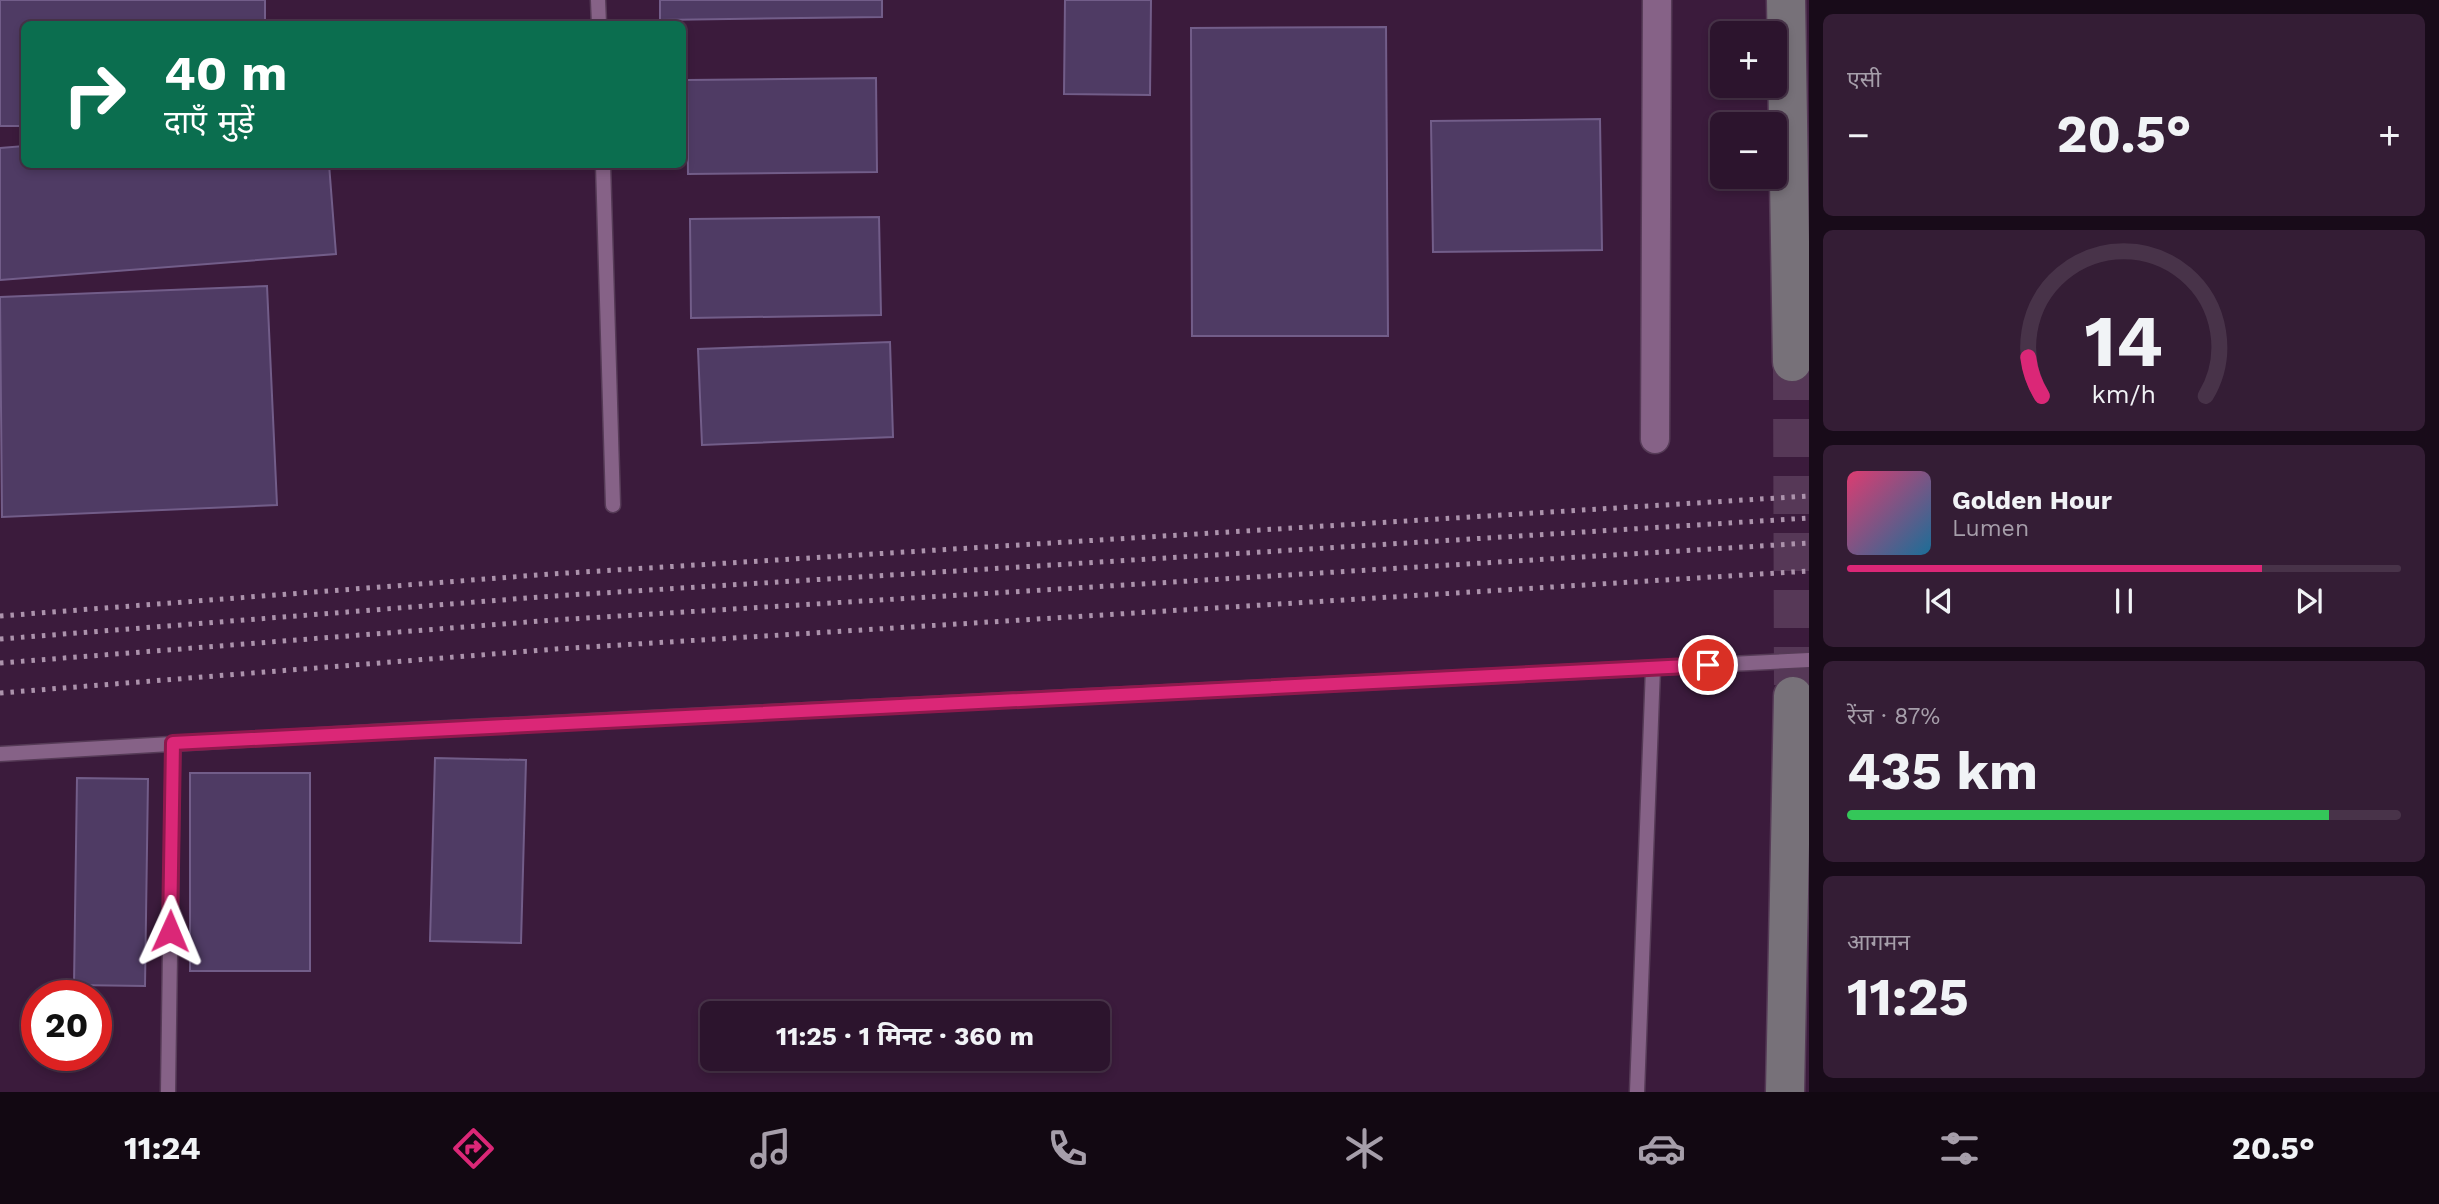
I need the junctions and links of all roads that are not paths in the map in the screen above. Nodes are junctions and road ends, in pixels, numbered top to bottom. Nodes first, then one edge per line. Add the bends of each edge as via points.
1 (598, 0) edge
2 (1657, 0) edge
3 (1786, 0) edge
4 (599, 21) edge
5 (603, 168) edge
6 (1792, 362) tunnel mouth
7 (1655, 439) dead end
8 (613, 505) dead end
9 (1809, 660) edge
10 (1653, 668) junction
11 (1793, 696) tunnel mouth
12 (173, 743) junction
13 (0, 754) edge
14 (168, 1092) edge
15 (1637, 1092) edge
16 (1785, 1092) edge

1 - 4 lane
2 - 7 street
3 - 6 street
5 - 8 lane
9 - 10 lane
10 - 12 lane
10 - 15 lane
11 - 16 street
12 - 13 lane
12 - 14 lane

